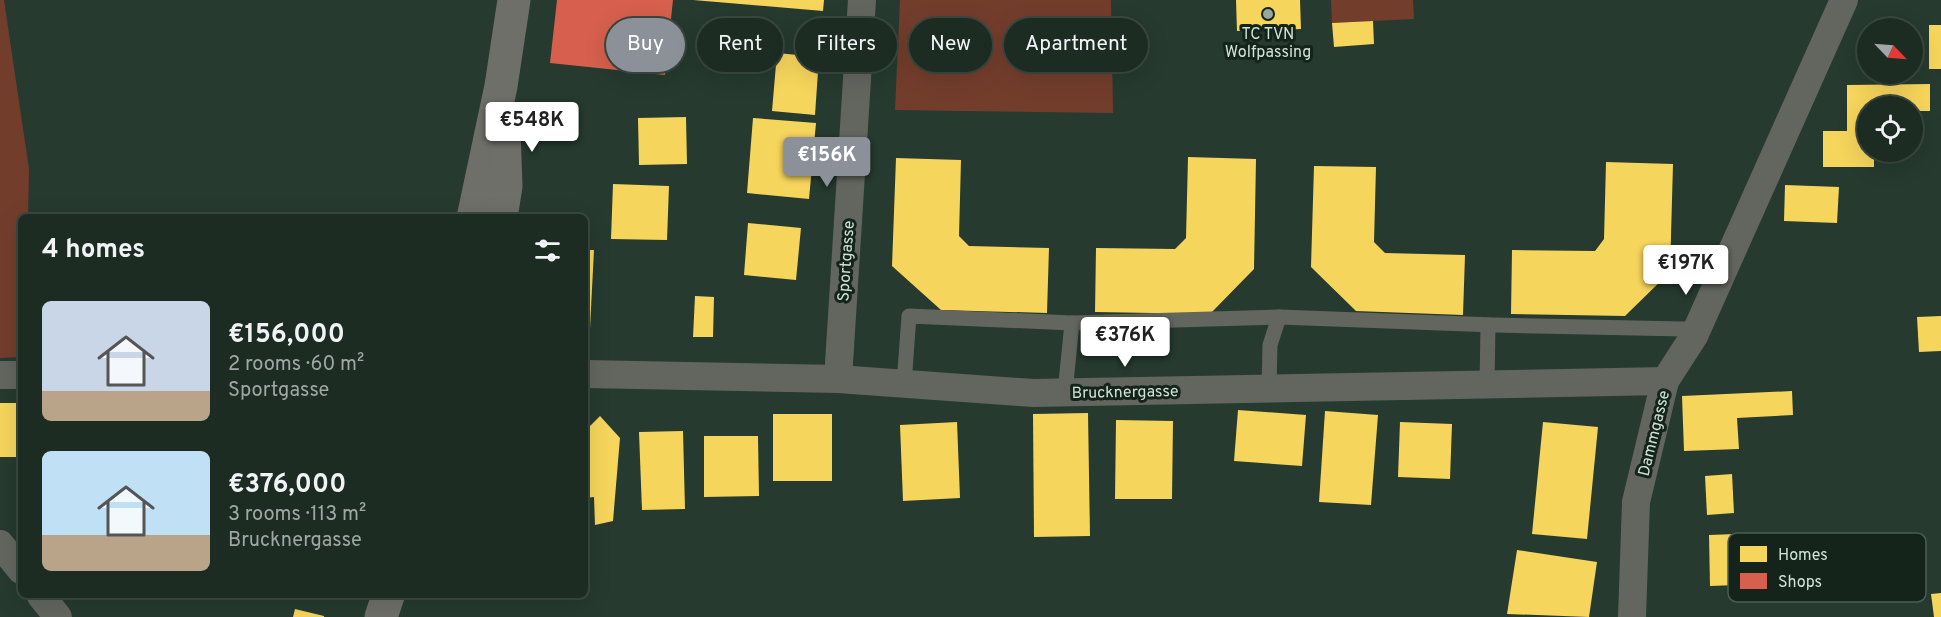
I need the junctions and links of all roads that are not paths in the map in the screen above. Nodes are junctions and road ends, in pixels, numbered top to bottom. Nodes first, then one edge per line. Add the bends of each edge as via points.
1 (514, 0) edge
2 (862, 0) edge
3 (1844, 0) edge
4 (501, 86) junction
5 (474, 214) edge
6 (501, 214) edge
7 (1279, 317) junction
8 (1072, 323) junction
9 (1488, 325) junction
10 (1694, 336) junction
11 (588, 374) edge
12 (0, 375) edge
13 (18, 375) edge
14 (838, 379) junction
15 (1665, 381) junction
16 (904, 384) junction
17 (1487, 385) junction
18 (1269, 389) junction
19 (1065, 392) junction
20 (0, 544) edge
21 (18, 566) edge
22 (43, 598) edge
23 (387, 598) edge
24 (58, 617) edge
25 (381, 617) edge
26 (1632, 617) edge

1 - 4 main road
2 - 14 street, Sportgasse
3 - 10 street, Dammgasse
4 - 5 main road
4 - 6 main road via 506,155
7 - 8 lane
7 - 9 lane
7 - 18 lane via 1269,345
8 - 16 lane via 909,316
8 - 19 lane
9 - 10 lane via 1684,329
9 - 17 lane
10 - 15 street, Dammgasse
11 - 14 street, Brucknergasse
12 - 13 street
14 - 16 street, Brucknergasse
15 - 17 street, Brucknergasse
15 - 26 street, Dammgasse via 1636,502
16 - 19 street, Brucknergasse
17 - 18 street, Brucknergasse
18 - 19 street, Brucknergasse
20 - 21 street
22 - 24 street
23 - 25 main road

